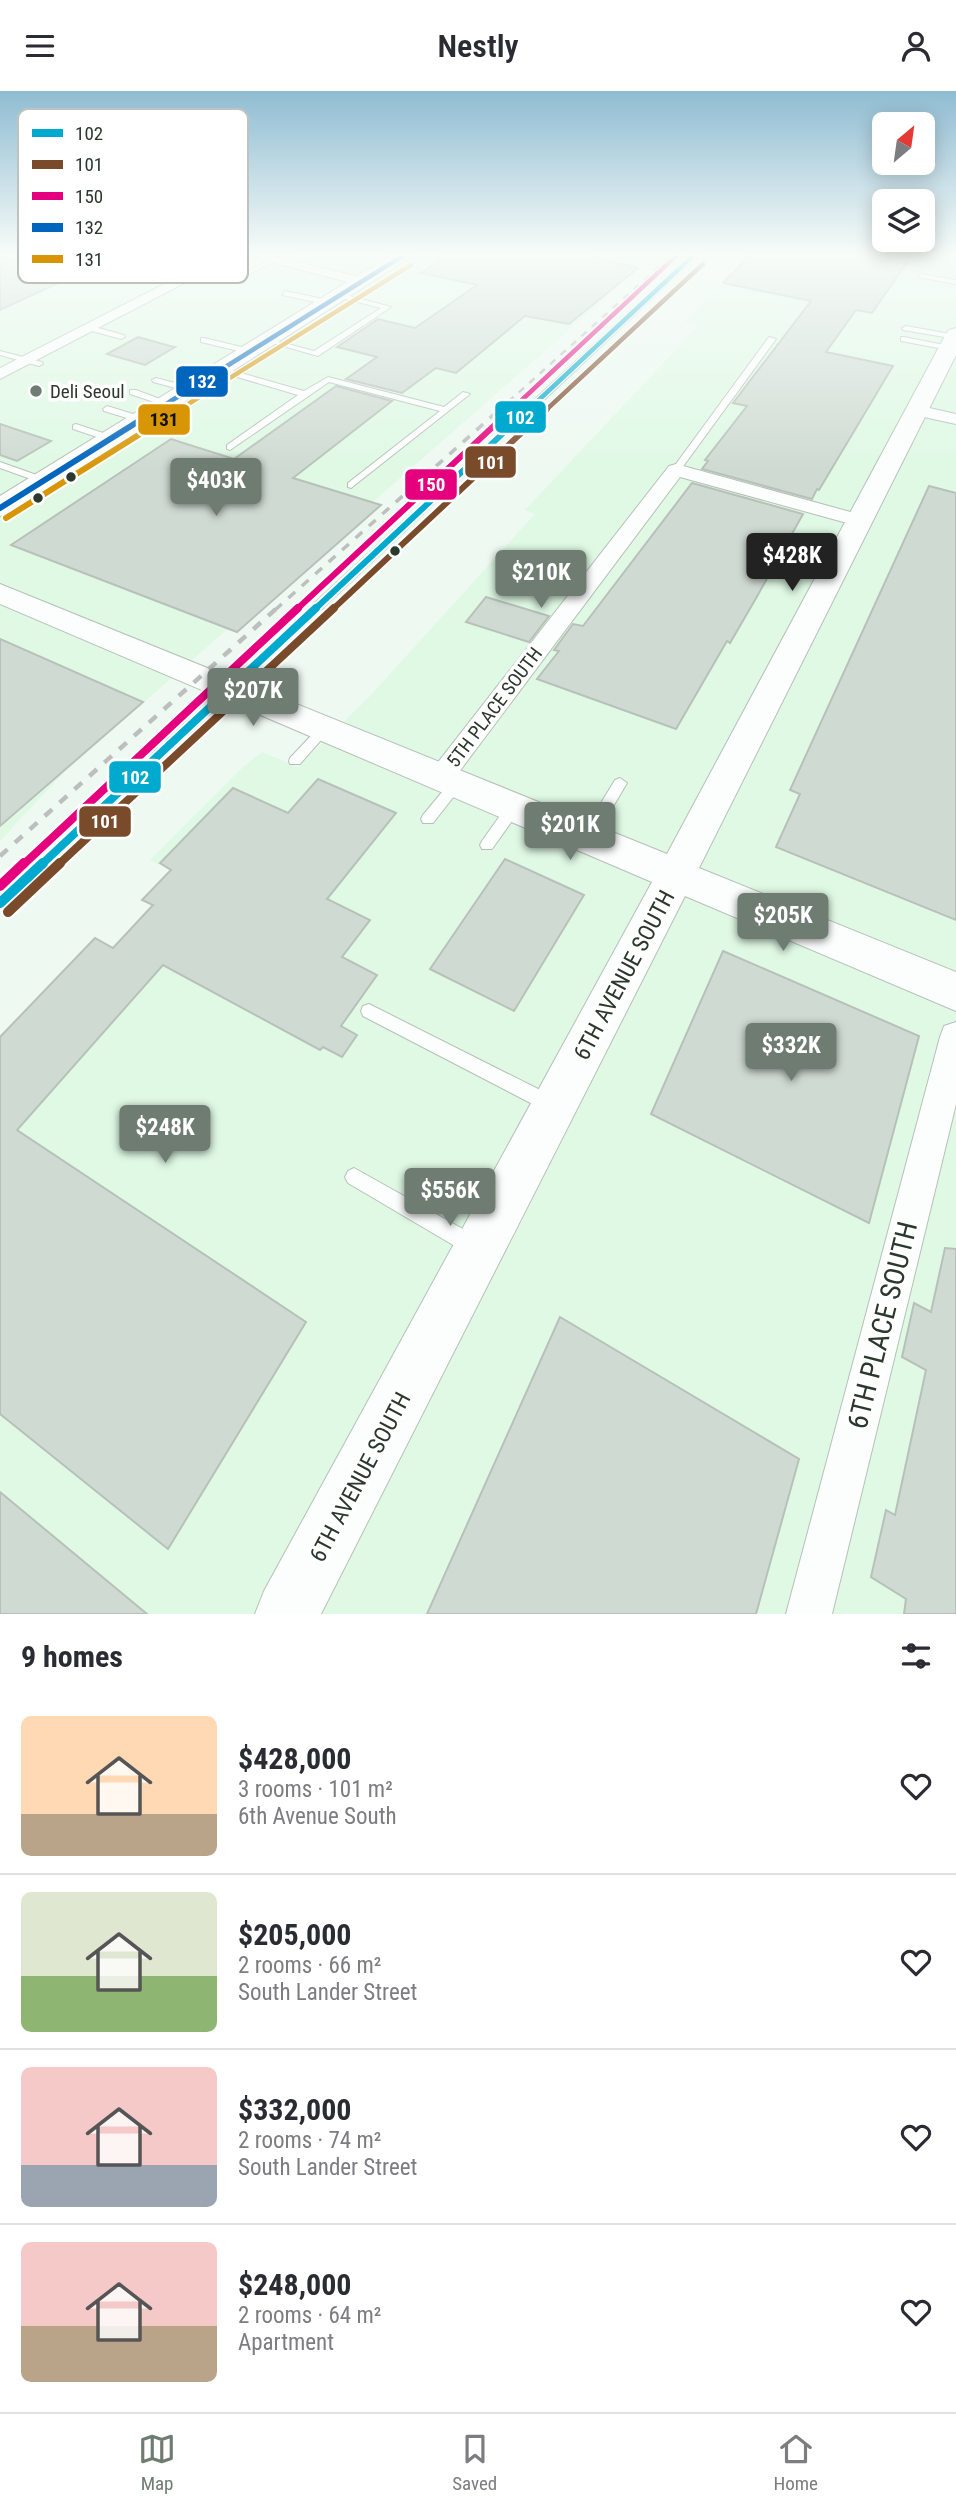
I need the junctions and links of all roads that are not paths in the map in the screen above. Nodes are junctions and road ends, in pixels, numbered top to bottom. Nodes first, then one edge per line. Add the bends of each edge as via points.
1 (95, 326) edge
2 (293, 326) edge
3 (358, 326) edge
4 (619, 326) edge
5 (906, 327) dead end
6 (91, 328) junction
7 (121, 337) dead end
8 (772, 339) dead end
9 (904, 339) dead end
10 (204, 340) dead end
11 (953, 340) edge
12 (260, 347) junction
13 (0, 353) edge
14 (33, 363) junction
15 (223, 370) junction
16 (0, 375) edge
17 (156, 380) dead end
18 (191, 390) junction
19 (133, 392) dead end
20 (305, 394) junction
21 (466, 394) dead end
22 (169, 404) junction
23 (107, 409) dead end
24 (916, 409) junction
25 (446, 411) junction
26 (956, 419) edge
27 (143, 420) junction
28 (76, 427) dead end
29 (112, 439) junction
30 (230, 447) dead end
31 (0, 465) edge
32 (676, 470) junction
33 (45, 481) junction
34 (351, 485) dead end
35 (0, 508) edge
36 (858, 520) junction
37 (0, 593) edge
38 (229, 688) junction
39 (325, 728) junction
40 (295, 761) dead end
41 (449, 780) junction
42 (620, 783) dead end
43 (514, 807) junction
44 (428, 819) dead end
45 (587, 838) junction
46 (487, 845) dead end
47 (676, 875) junction
48 (0, 904) edge
49 (956, 992) edge
50 (369, 1011) dead end
51 (956, 1037) edge
52 (554, 1106) junction
53 (354, 1177) dead end
54 (479, 1249) junction
55 (288, 1614) edge
56 (809, 1614) edge

1 - 6 street
2 - 12 main road
3 - 12 lane via 315,354
4 - 38 lane
5 - 11 lane
6 - 7 lane
6 - 14 street
8 - 32 lane
9 - 11 lane
10 - 12 lane
11 - 24 main road, 6TH AVENUE SOUTH
12 - 15 main road
13 - 14 lane
14 - 16 street
15 - 18 main road
15 - 20 lane
17 - 18 lane
18 - 22 main road
19 - 22 lane
20 - 25 lane via 328,379
20 - 30 lane
21 - 25 lane
22 - 27 main road
23 - 27 lane
24 - 26 street
24 - 36 main road, 6TH AVENUE SOUTH
25 - 34 lane
27 - 29 main road
28 - 29 lane
29 - 33 main road
31 - 33 lane
32 - 36 street
32 - 41 street, 5TH PLACE SOUTH
33 - 35 main road
36 - 47 main road, 6TH AVENUE SOUTH
37 - 38 main road
38 - 39 main road
38 - 48 lane
39 - 40 lane
39 - 41 main road
41 - 43 main road
41 - 44 lane
42 - 45 lane
43 - 45 main road
43 - 46 lane
45 - 47 main road
47 - 49 main road
47 - 52 main road, 6TH AVENUE SOUTH
50 - 52 lane
51 - 56 street, 6TH PLACE SOUTH
52 - 54 main road, 6TH AVENUE SOUTH
53 - 54 lane
54 - 55 main road, 6TH AVENUE SOUTH

